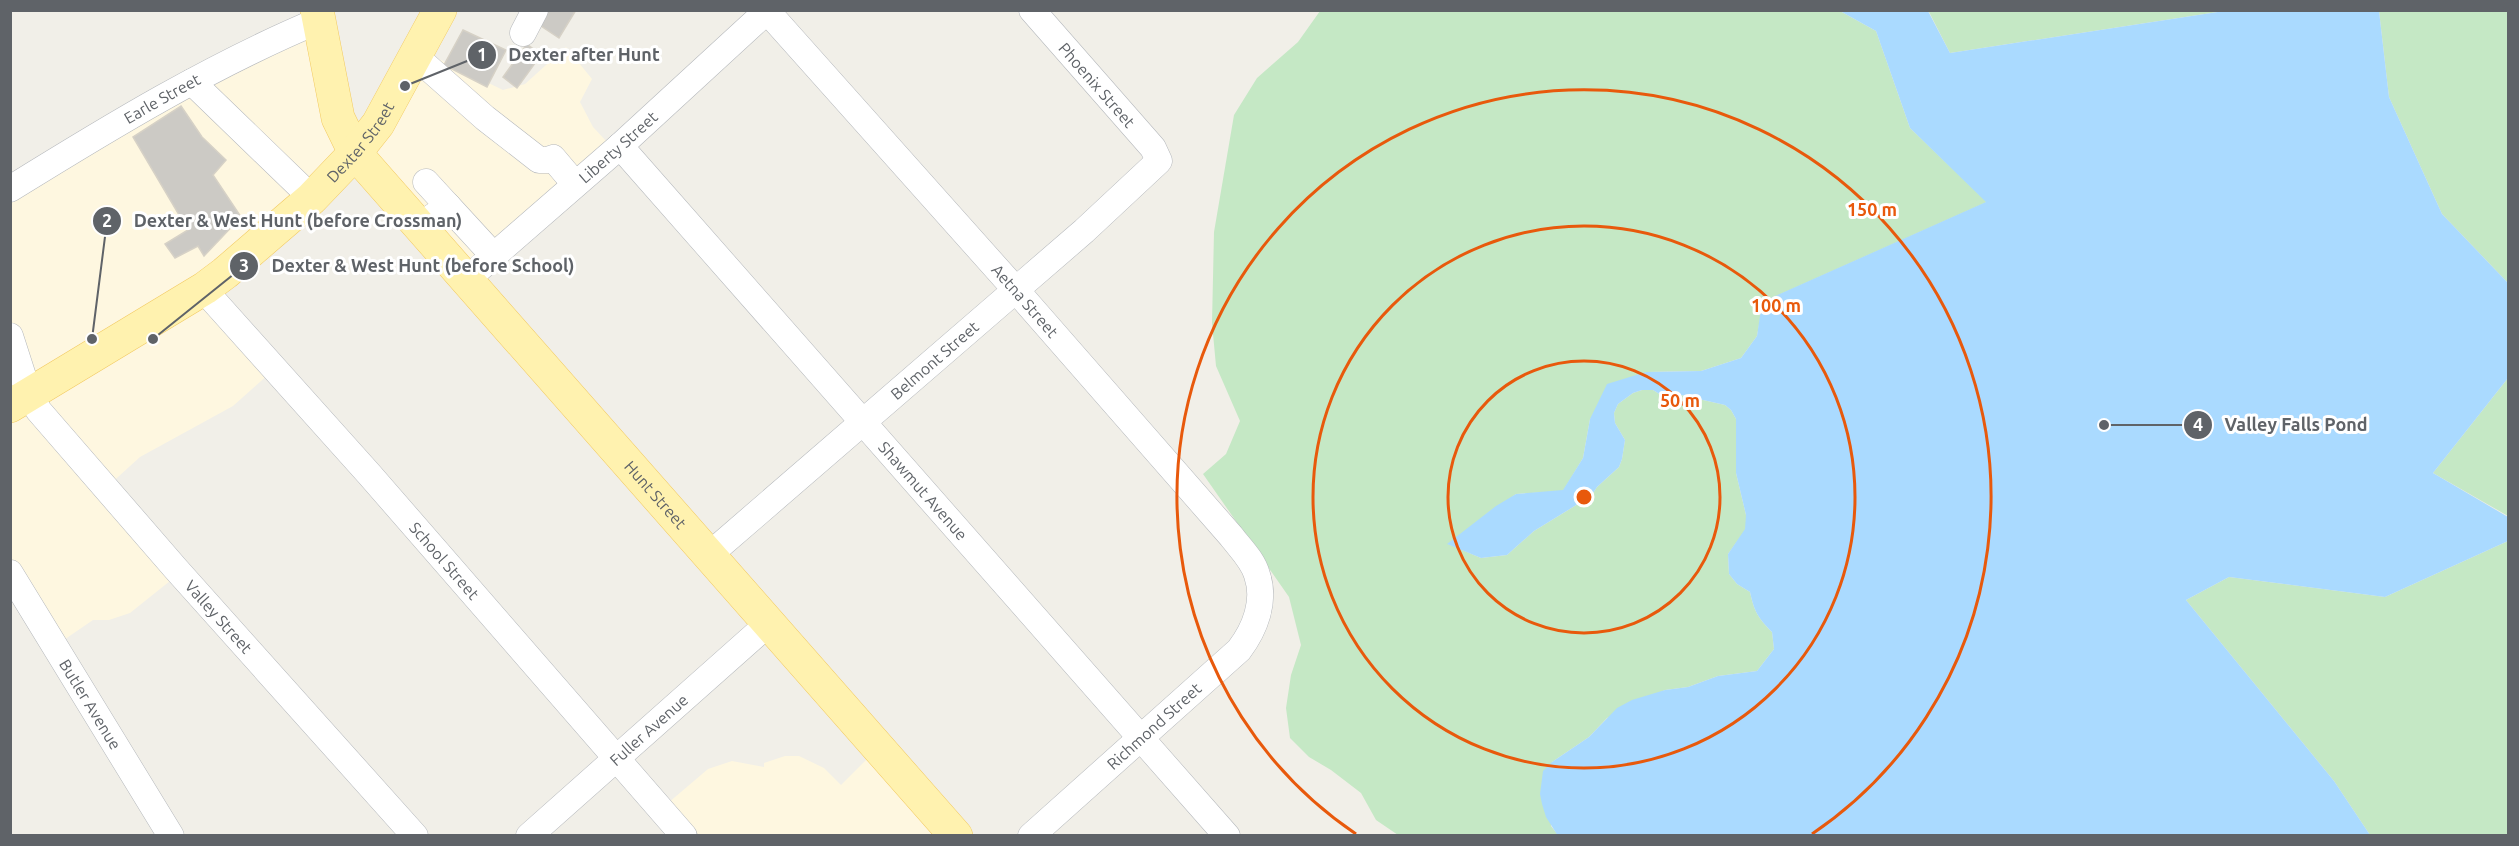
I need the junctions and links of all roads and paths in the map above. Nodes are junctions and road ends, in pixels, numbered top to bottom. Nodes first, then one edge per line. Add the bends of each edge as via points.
1 (440, 10) edge
2 (1032, 10) edge
3 (767, 11) edge
4 (319, 15) edge
5 (415, 56) junction
6 (192, 82) junction
7 (620, 146) junction
8 (355, 153) junction
9 (1159, 161) joint
10 (426, 182) dead end
11 (575, 184) junction
12 (10, 189) edge
13 (312, 198) junction
14 (448, 206) junction
15 (418, 227) junction
16 (493, 255) junction
17 (466, 280) junction
18 (205, 288) junction
19 (1015, 289) junction
20 (10, 336) edge
21 (20, 401) edge
22 (862, 423) junction
23 (709, 555) junction
24 (10, 573) edge
25 (1259, 603) joint
26 (770, 622) junction
27 (1141, 738) junction
28 (617, 759) junction
29 (171, 836) edge
30 (415, 836) edge
31 (529, 836) edge
32 (684, 836) edge
33 (956, 836) edge
34 (1031, 836) edge
35 (1227, 836) edge

1 - 5 main road, Dexter Street
2 - 9 street, Phoenix Street via 1153,148
3 - 7 street, Liberty Street
3 - 19 street, Aetna Street
4 - 6 street, Earle Street
4 - 8 main road, Hunt Street via 338,118
5 - 8 main road, Dexter Street via 378,124
5 - 11 street via 539,160 553,158
6 - 12 street, Earle Street
6 - 13 street
7 - 11 street, Liberty Street
7 - 22 street, Shawmut Avenue
8 - 13 main road, Dexter Street
8 - 15 main road, Hunt Street
9 - 19 street, Belmont Street
10 - 14 street
11 - 16 street, Liberty Street
13 - 18 main road, Dexter Street
14 - 15 street
14 - 16 street
15 - 17 main road, Hunt Street
16 - 17 street, Liberty Street
17 - 23 main road, Hunt Street
18 - 21 main road, Dexter Street
18 - 28 street, School Street
19 - 22 street, Belmont Street
19 - 25 street, Aetna Street via 1250,560 1258,575
20 - 21 street, Valley Street
21 - 30 street, Valley Street via 39,411
22 - 23 street, Belmont Street
22 - 27 street, Shawmut Avenue
23 - 26 main road, Hunt Street
24 - 29 street, Butler Avenue
25 - 27 street, Richmond Street via 1251,634 1239,650
26 - 28 street, Fuller Avenue
26 - 33 main road, Hunt Street
27 - 34 street, Richmond Street
27 - 35 street, Shawmut Avenue
28 - 31 street, Fuller Avenue
28 - 32 street, School Street

